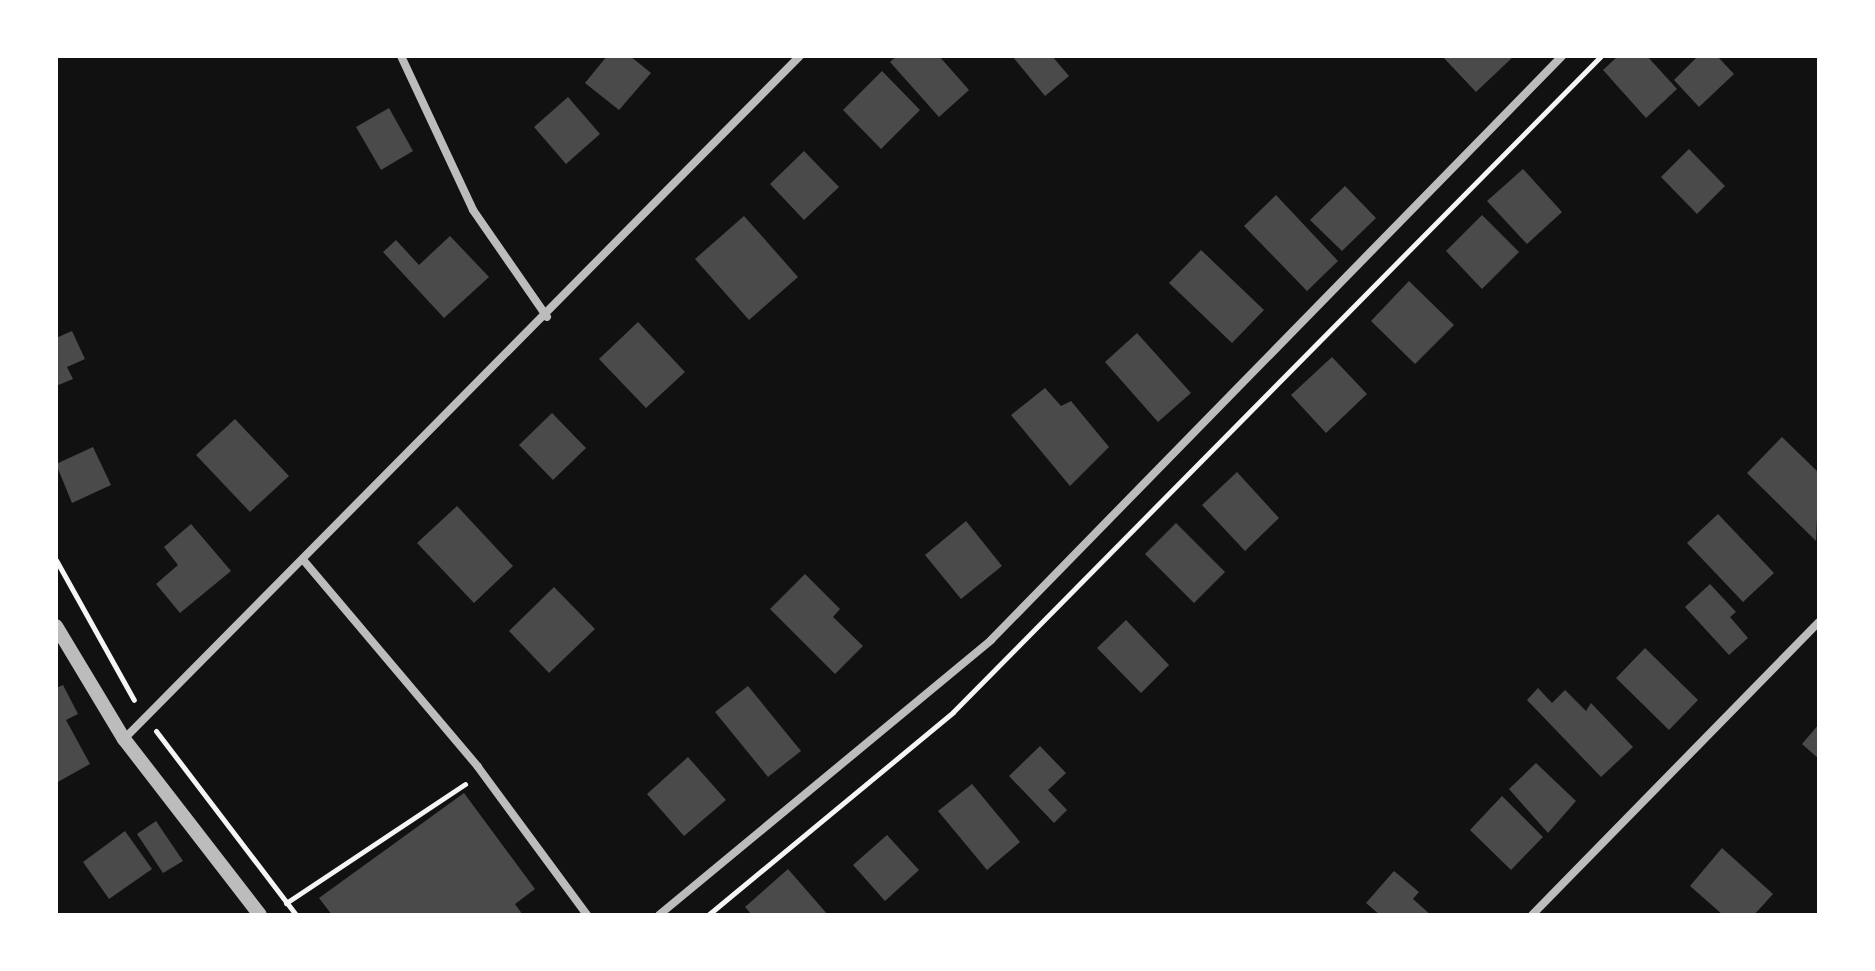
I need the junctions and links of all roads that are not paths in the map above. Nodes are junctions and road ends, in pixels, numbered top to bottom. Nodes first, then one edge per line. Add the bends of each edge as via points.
1 (401, 56) edge
2 (800, 56) edge
3 (1562, 56) edge
4 (547, 317) junction
5 (305, 562) junction
6 (1819, 622) edge
7 (56, 626) edge
8 (124, 739) junction
9 (260, 915) edge
10 (587, 915) edge
11 (659, 915) edge
12 (1532, 915) edge

1 - 4 street via 473,210
2 - 4 street
3 - 11 street via 991,640
4 - 5 street
5 - 8 street
5 - 10 street via 482,772
6 - 12 street
7 - 8 street
8 - 9 street

